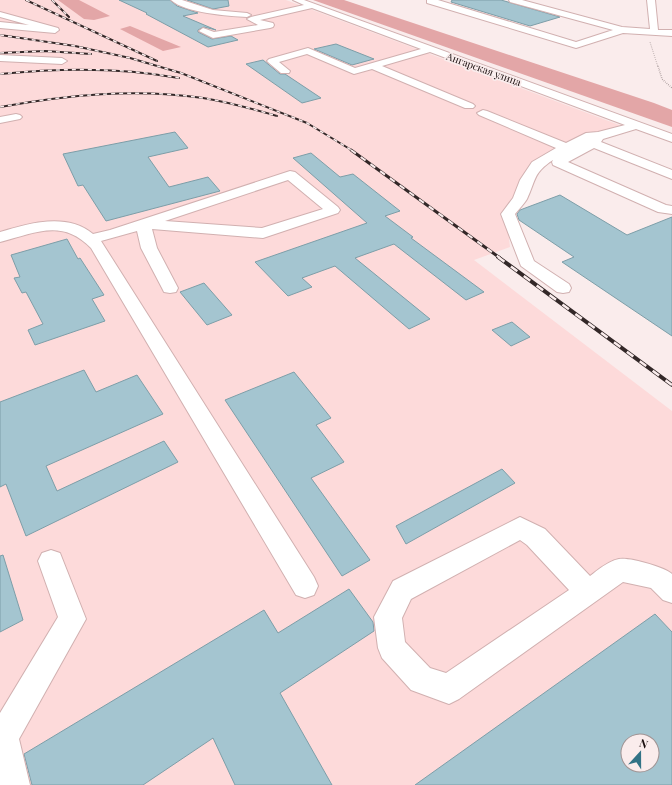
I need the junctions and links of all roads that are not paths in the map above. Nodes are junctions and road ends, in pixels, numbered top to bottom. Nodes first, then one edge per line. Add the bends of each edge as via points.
1 (176, 0) edge
2 (297, 0) edge
3 (434, 0) edge
4 (513, 0) edge
5 (651, 0) edge
6 (233, 6) dead end
7 (312, 6) junction
8 (0, 14) edge
9 (249, 17) junction
10 (276, 23) dead end
11 (0, 25) edge
12 (266, 25) junction
13 (622, 30) junction
14 (203, 31) dead end
15 (654, 32) junction
16 (672, 33) edge
17 (430, 49) junction
18 (0, 58) edge
19 (62, 61) dead end
20 (374, 66) junction
21 (285, 71) dead end
22 (469, 106) dead end
23 (483, 113) dead end
24 (16, 117) dead end
25 (0, 120) edge
26 (636, 125) junction
27 (672, 138) edge
28 (596, 139) junction
29 (567, 148) junction
30 (672, 175) edge
31 (672, 210) edge
32 (143, 224) junction
33 (0, 237) edge
34 (90, 239) junction
35 (170, 288) dead end
36 (563, 288) dead end
37 (51, 561) dead end
38 (305, 586) dead end
39 (672, 591) edge
40 (588, 593) junction
41 (14, 785) edge

1 - 9 street via 200,9
2 - 7 street, Ангарская улица
3 - 13 street via 430,1 576,45
4 - 13 street
5 - 15 street
6 - 9 street
7 - 9 street
7 - 17 street, Ангарская улица
8 - 11 street via 55,30
9 - 12 street
10 - 12 street
12 - 14 street via 213,35
13 - 15 street
15 - 16 street
17 - 20 street
17 - 26 street, Ангарская улица
18 - 19 street
20 - 21 street via 354,71 308,51 272,61
20 - 22 street
23 - 29 street
24 - 25 street
26 - 27 street, Ангарская улица
26 - 28 street
28 - 29 street via 590,136
28 - 30 street
28 - 31 street via 558,162 663,209
29 - 36 street via 538,165 527,180 520,199 508,214 527,263
32 - 32 street via 290,175 333,210 263,232
32 - 34 street
32 - 35 street via 149,248
33 - 34 street via 40,225 65,225 82,232
34 - 38 street via 97,246
37 - 41 street via 72,619 3,737
39 - 40 street via 658,578 620,570
40 - 40 street via 536,537 520,528 402,590 388,617 392,648 421,680 449,689

